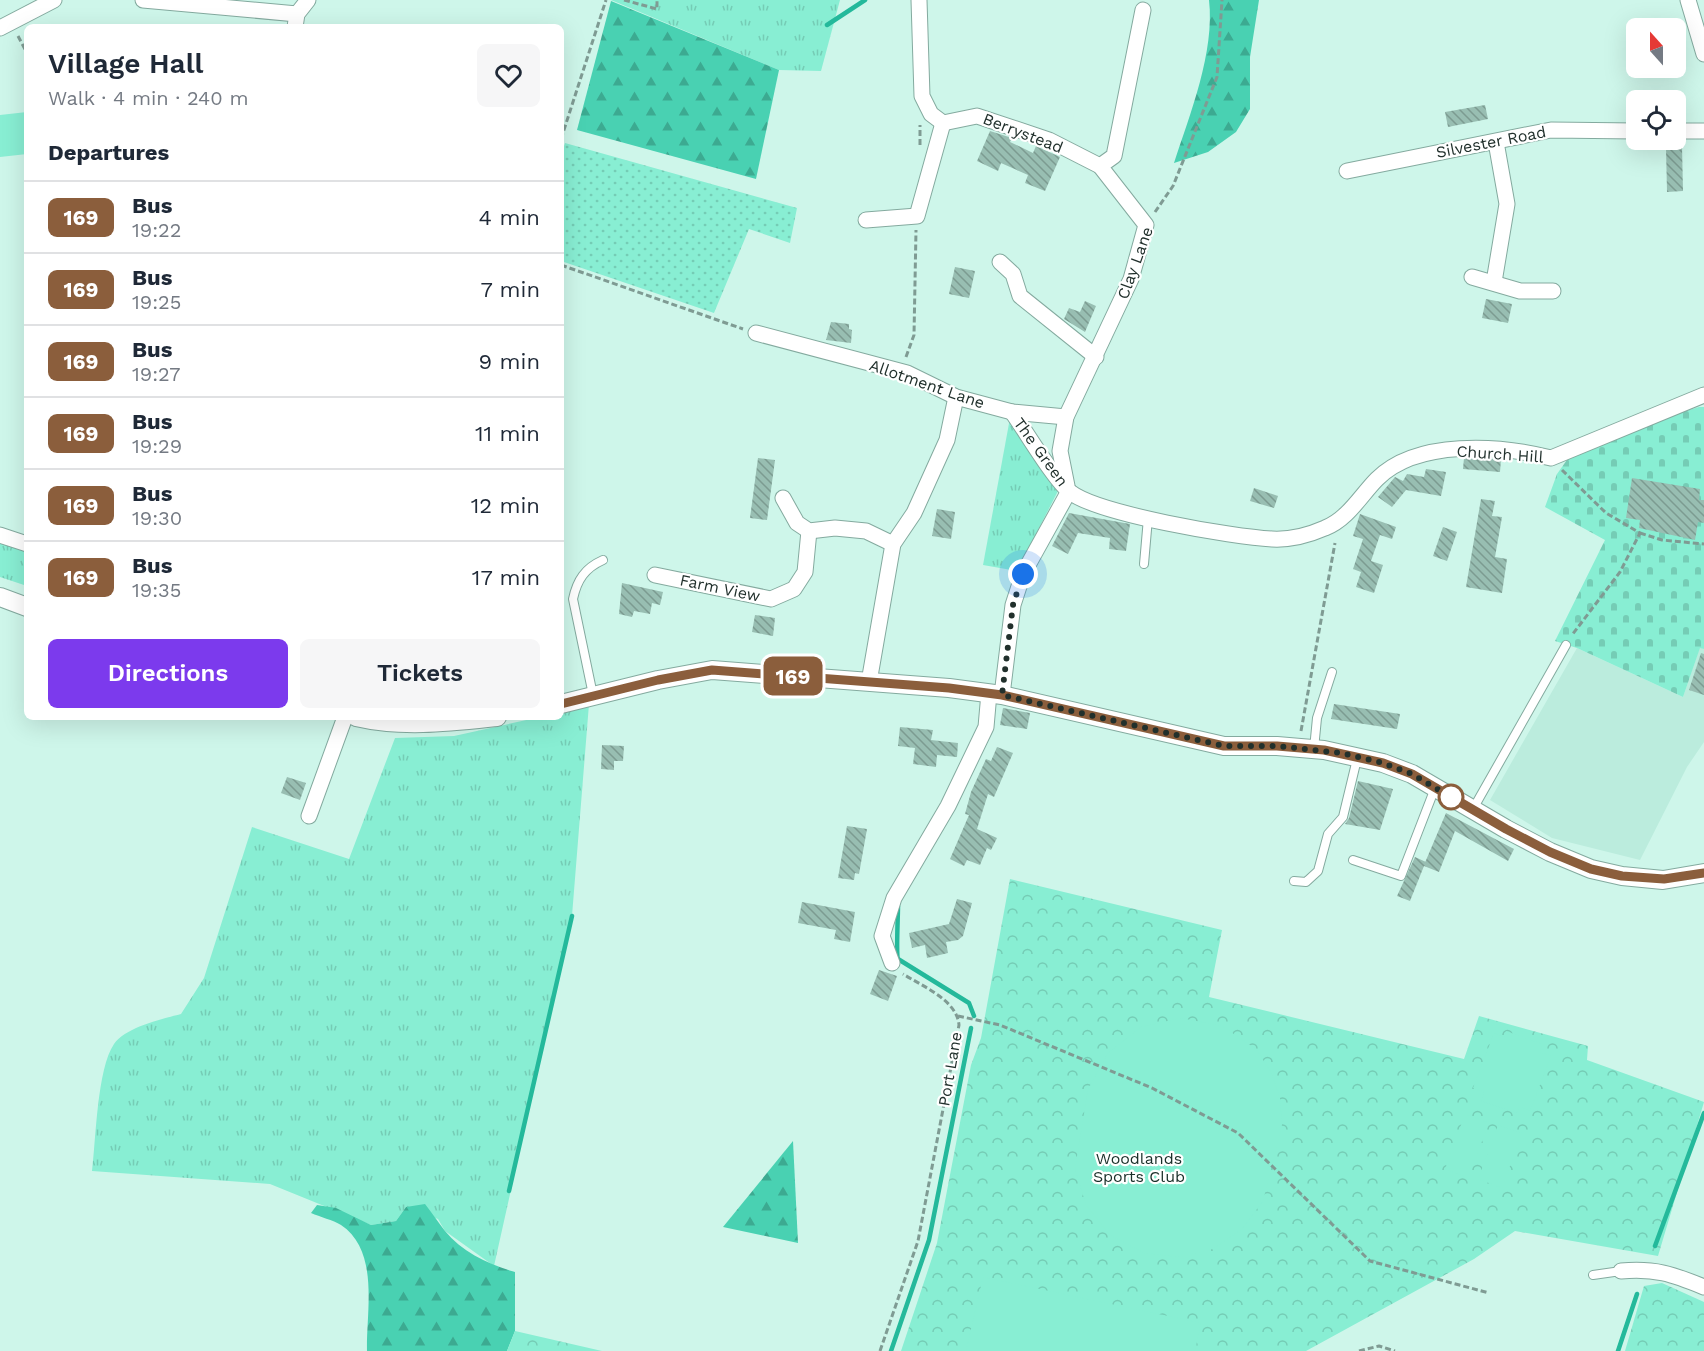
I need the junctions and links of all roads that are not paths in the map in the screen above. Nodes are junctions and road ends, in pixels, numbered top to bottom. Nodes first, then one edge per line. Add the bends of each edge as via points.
1 (54, 0) edge
2 (143, 0) edge
3 (308, 0) edge
4 (919, 0) edge
5 (1688, 0) edge
6 (1143, 10) dead end
7 (296, 21) edge
8 (0, 28) edge
9 (1704, 54) edge
10 (943, 123) junction
11 (1626, 131) edge
12 (1686, 131) edge
13 (1704, 131) edge
14 (1496, 142) junction
15 (1100, 166) junction
16 (1347, 171) dead end
17 (866, 220) dead end
18 (1000, 262) dead end
19 (1472, 277) dead end
20 (1494, 282) junction
21 (1553, 291) dead end
22 (756, 333) road end
23 (1096, 357) junction
24 (1704, 395) edge
25 (956, 397) junction
26 (1012, 412) junction
27 (1066, 417) junction
28 (1069, 491) junction
29 (783, 498) dead end
30 (1148, 518) junction
31 (809, 531) junction
32 (0, 535) edge
33 (24, 543) edge
34 (893, 544) junction
35 (603, 560) dead end
36 (1144, 564) dead end
37 (655, 575) dead end
38 (0, 597) edge
39 (24, 606) edge
40 (1566, 645) road end
41 (1332, 672) dead end
42 (869, 682) junction
43 (996, 694) junction
44 (593, 696) junction
45 (564, 703) edge
46 (344, 720) edge
47 (368, 720) edge
48 (468, 720) edge
49 (1306, 748) junction
50 (1358, 757) junction
51 (1435, 788) junction
52 (1472, 810) junction
53 (309, 816) dead end
54 (1353, 860) dead end
55 (1704, 873) edge
56 (1294, 881) dead end
57 (892, 963) road end
58 (1621, 1271) joint
59 (1593, 1275) dead end
60 (1704, 1287) edge

1 - 8 street
2 - 7 street
3 - 7 street
4 - 10 street via 922,96 931,114
5 - 9 street
6 - 15 street via 1114,156
10 - 15 street, Berrystead via 976,116 1048,140
10 - 17 street via 917,216
11 - 14 street, Silvester Road via 1551,130
12 - 13 street
14 - 16 street, Silvester Road
14 - 20 street via 1507,204
15 - 23 street, Clay Lane via 1146,225 1131,279
18 - 23 street via 1013,274 1020,296
19 - 20 street
20 - 21 street via 1520,291
22 - 25 street, Allotment Lane via 901,371
23 - 27 street, Clay Lane
24 - 30 street, Church Hill via 1551,458 1464,448 1425,453 1397,462 1348,513 1309,535 1274,539
25 - 26 street, Allotment Lane
25 - 34 street via 947,440 914,513
26 - 27 street, Allotment Lane
26 - 28 street, The Green
27 - 28 street, Clay Lane via 1060,451
28 - 30 street, Church Hill via 1090,504
28 - 43 street, The Green via 1023,574
29 - 31 street via 797,523
30 - 36 lane
31 - 34 street via 866,531
31 - 37 street, Farm View via 805,572 794,589 771,599
32 - 33 street
34 - 42 street
35 - 44 lane via 584,572 573,599
38 - 39 street
40 - 52 lane
41 - 49 lane
42 - 43 street
42 - 44 street via 712,670
43 - 49 street via 1224,746
43 - 57 street via 986,727 948,806 894,898 882,936
44 - 45 street
46 - 53 street
47 - 48 street via 429,724
49 - 50 street
50 - 51 street via 1412,774
50 - 56 lane via 1343,817 1328,834 1318,871 1306,882
51 - 52 street
51 - 54 lane via 1401,876
52 - 55 street via 1591,869 1664,879
58 - 59 lane
58 - 60 street via 1669,1272

